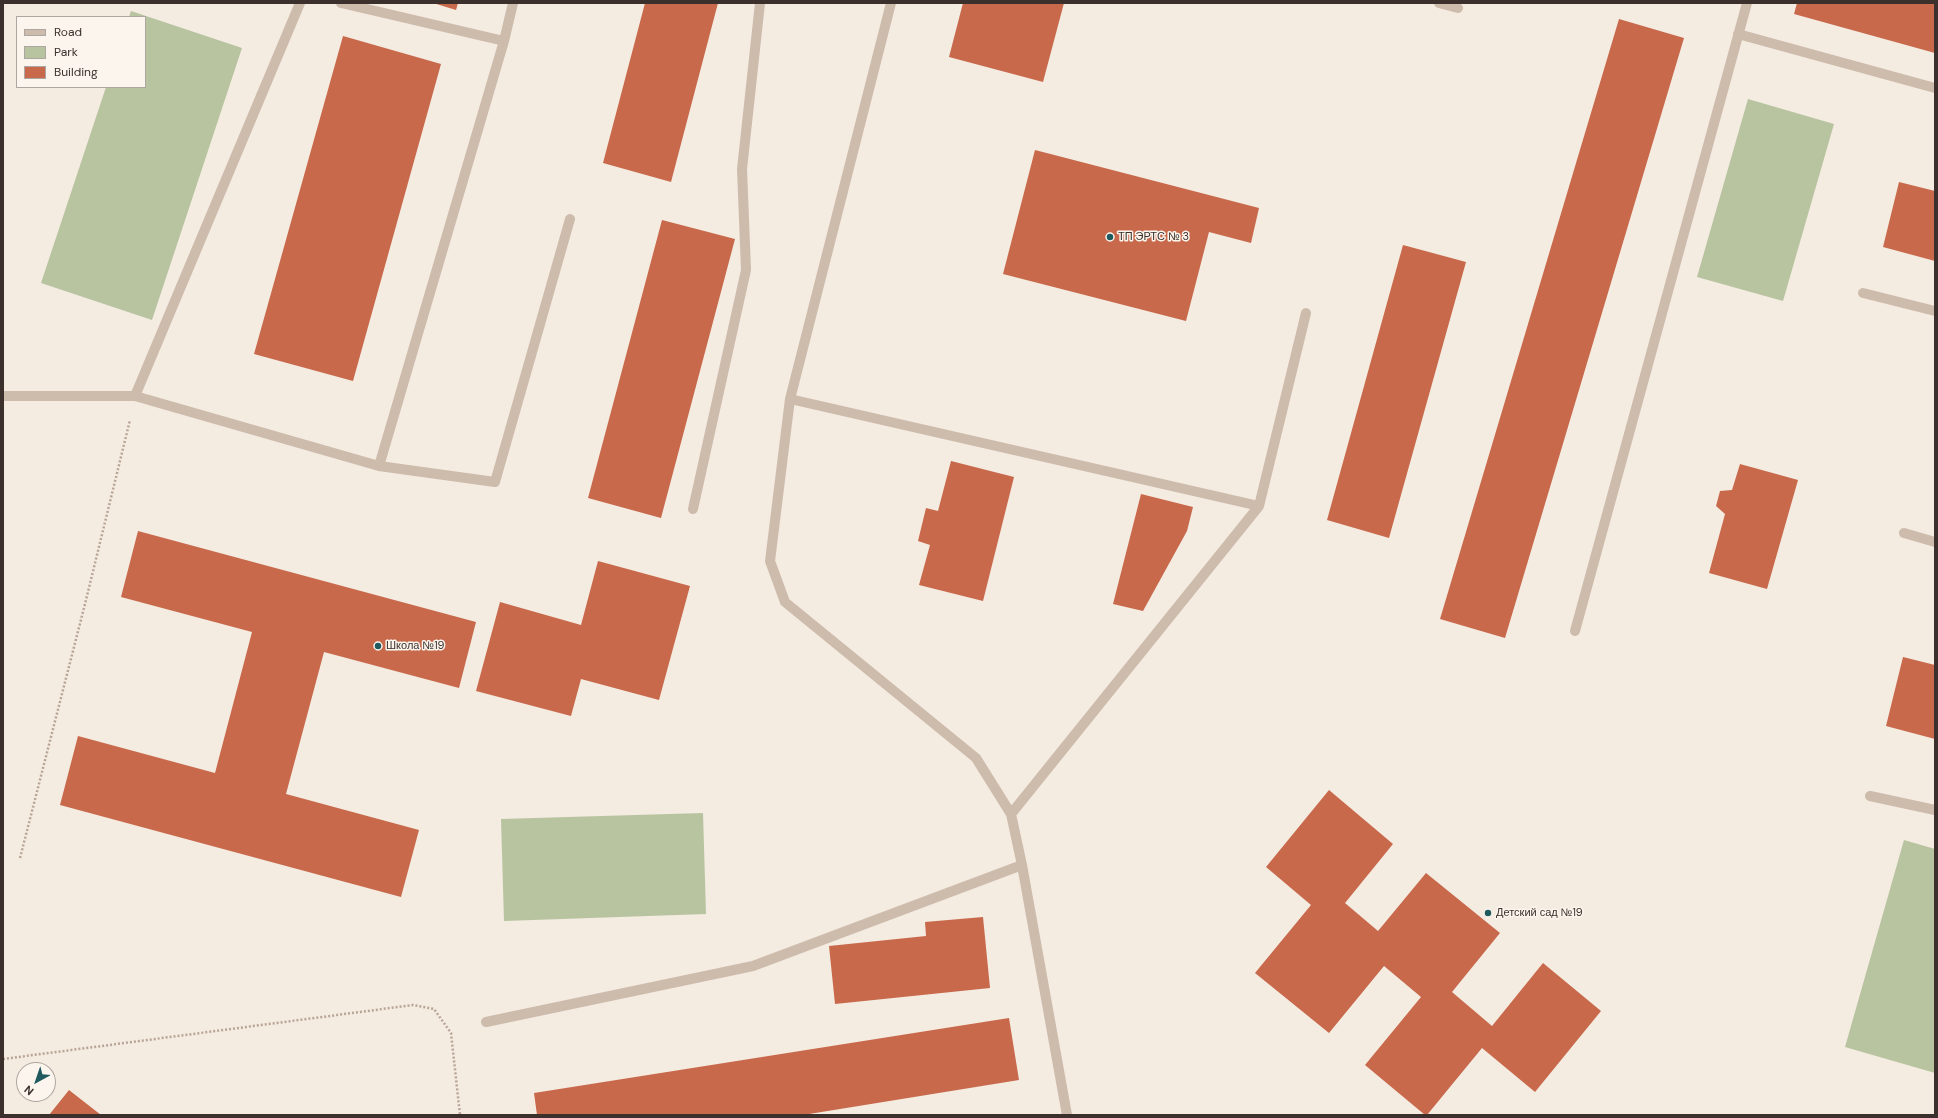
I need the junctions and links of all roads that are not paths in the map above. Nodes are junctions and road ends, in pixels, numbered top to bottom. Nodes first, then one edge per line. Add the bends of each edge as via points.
1 (300, 3) edge
2 (341, 3) edge
3 (514, 3) edge
4 (760, 3) edge
5 (892, 3) edge
6 (1439, 3) edge
7 (1747, 3) edge
8 (1458, 8) dead end
9 (1738, 34) junction
10 (504, 41) junction
11 (1935, 88) edge
12 (570, 219) dead end
13 (1863, 293) dead end
14 (1935, 311) edge
15 (1306, 313) dead end
16 (3, 396) edge
17 (135, 396) junction
18 (790, 399) junction
19 (379, 466) junction
20 (1258, 506) junction
21 (693, 509) dead end
22 (1904, 533) dead end
23 (1935, 542) edge
24 (1575, 631) dead end
25 (1870, 796) dead end
26 (1935, 810) edge
27 (1011, 814) junction
28 (1022, 865) junction
29 (486, 1022) dead end
30 (1067, 1115) edge

1 - 17 street
2 - 10 street
3 - 10 street
4 - 21 street via 742,169 746,270
5 - 18 street
6 - 8 street
7 - 9 street
9 - 11 street
9 - 24 street
10 - 19 street
12 - 19 street via 495,482
13 - 14 street
15 - 20 street
16 - 17 street
17 - 19 street
18 - 20 street
18 - 27 street via 770,561 785,602 976,758
20 - 27 street
22 - 23 street
25 - 26 street
27 - 28 street
28 - 29 street via 753,966
28 - 30 street

